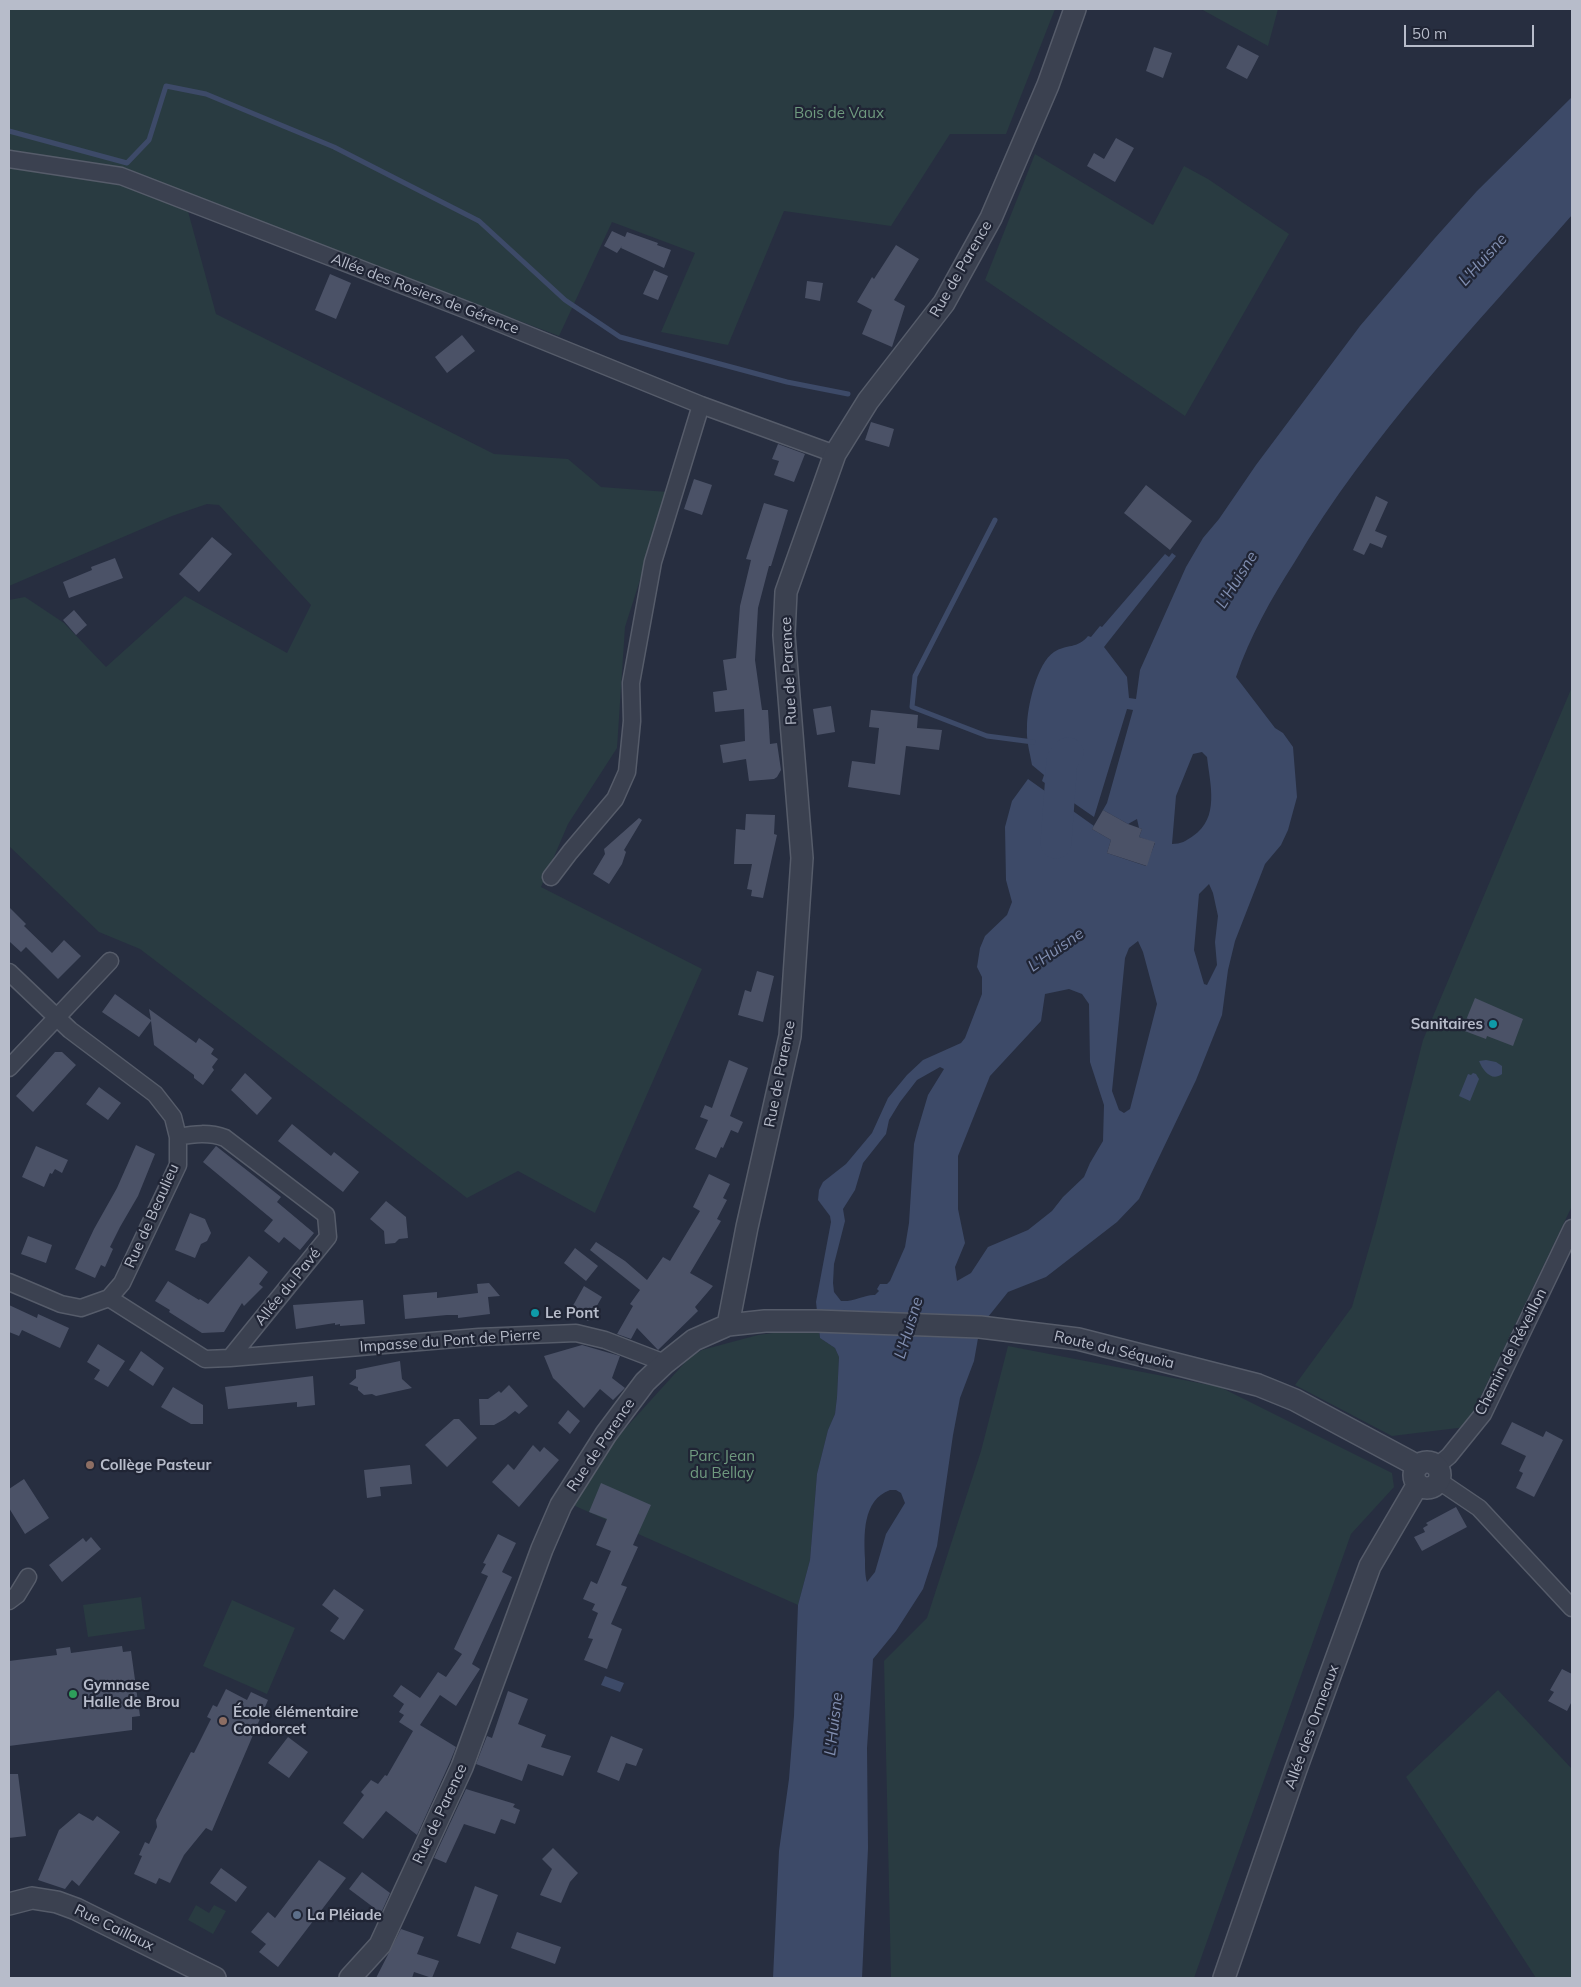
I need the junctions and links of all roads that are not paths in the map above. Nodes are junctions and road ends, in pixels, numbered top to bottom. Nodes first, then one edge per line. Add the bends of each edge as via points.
1 (1075, 9) edge
2 (9, 159) edge
3 (701, 405) junction
4 (835, 454) junction
5 (551, 877) dead end
6 (110, 961) dead end
7 (9, 972) edge
8 (57, 1017) junction
9 (9, 1068) edge
10 (178, 1137) junction
11 (1572, 1228) edge
12 (9, 1282) edge
13 (110, 1298) junction
14 (728, 1325) junction
15 (230, 1358) junction
16 (665, 1363) junction
17 (1428, 1475) junction
18 (28, 1577) dead end
19 (9, 1601) edge
20 (1572, 1608) edge
21 (9, 1904) edge
22 (215, 1978) edge
23 (350, 1978) edge
24 (1224, 1978) edge

1 - 4 street, Rue de Parence via 1048,86 991,218 944,304 868,401
2 - 3 street, Allée des Rosiers de Gérence via 121,176 468,310
3 - 4 street, Allée des Rosiers de Gérence
3 - 5 street via 653,562 631,683 632,721 627,772 616,799
4 - 14 street, Rue de Parence via 786,592 784,635 802,858 790,1036 746,1227
6 - 8 street
7 - 8 street, Rue de Beaulieu
8 - 9 street
8 - 10 street, Rue de Beaulieu via 155,1094 173,1117
10 - 13 street, Rue de Beaulieu via 178,1165 122,1283
10 - 15 street, Allée du Pavé via 207,1134 225,1138 326,1215 328,1237
11 - 17 street, Chemin de Réveillon via 1483,1414
12 - 13 street via 61,1304 81,1308
13 - 15 street via 205,1359
14 - 16 street, Rue de Parence via 694,1340
14 - 17 street, Route du Séquoïa via 817,1321 1005,1329 1078,1339 1258,1385 1295,1400
15 - 16 street, Impasse du Pont de Pierre via 479,1337 576,1333 605,1340
16 - 23 street, Rue de Parence via 645,1382 606,1434 561,1505 462,1768 380,1945
17 - 20 street, Route du Séquoïa via 1479,1508
17 - 24 street, Allée des Ormeaux via 1370,1566
18 - 19 street via 18,1595
21 - 22 street, Rue Caillaux via 32,1898 57,1902

